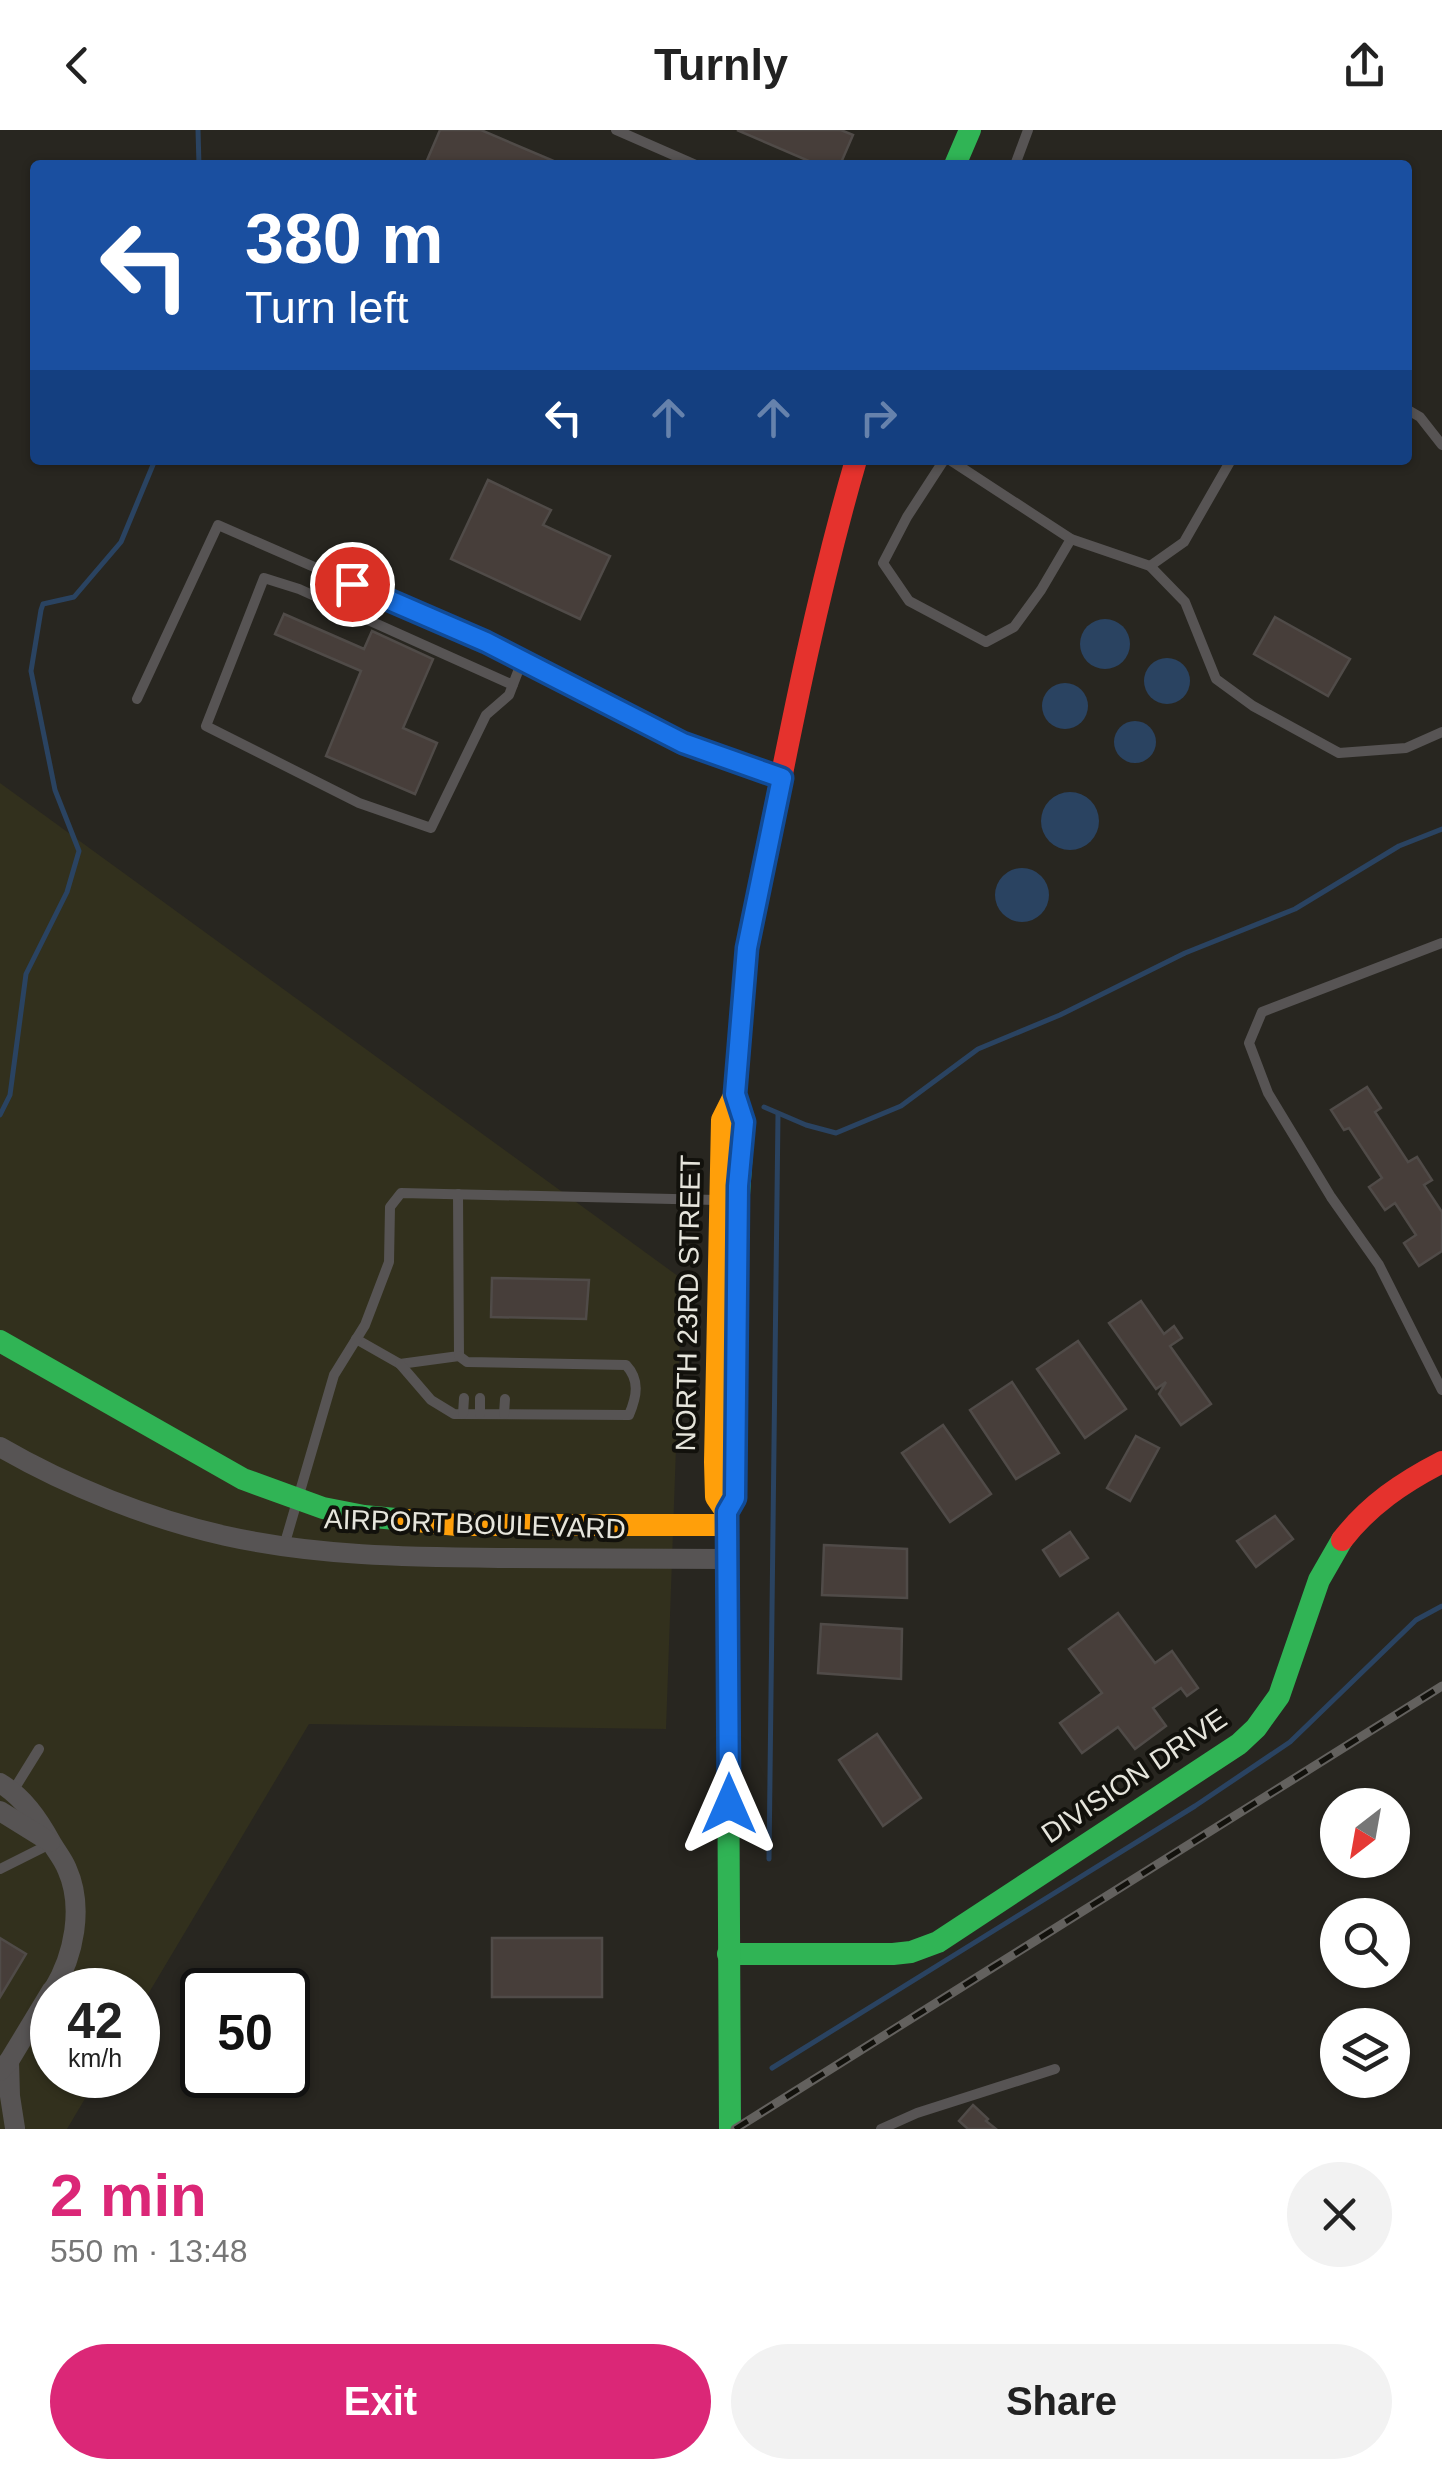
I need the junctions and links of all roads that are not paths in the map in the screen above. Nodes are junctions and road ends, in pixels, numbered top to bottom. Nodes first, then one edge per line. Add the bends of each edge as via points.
1 (616, 130) edge
2 (970, 130) edge
3 (1028, 130) edge
4 (685, 160) edge
5 (957, 160) edge
6 (1016, 160) edge
7 (1412, 412) edge
8 (1442, 445) edge
9 (855, 465) edge
10 (943, 465) edge
11 (955, 465) edge
12 (1228, 465) edge
13 (1070, 538) junction
14 (1150, 566) junction
15 (522, 661) junction
16 (513, 685) junction
17 (137, 699) dead end
18 (1442, 732) edge
19 (782, 778) junction
20 (1442, 943) edge
21 (735, 1094) junction
22 (458, 1194) junction
23 (718, 1200) junction
24 (0, 1340) edge
25 (356, 1340) junction
26 (463, 1359) junction
27 (482, 1361) junction
28 (505, 1362) junction
29 (526, 1362) junction
30 (551, 1363) junction
31 (573, 1363) junction
32 (400, 1364) junction
33 (598, 1364) junction
34 (616, 1364) junction
35 (466, 1375) dead end
36 (481, 1375) dead end
37 (505, 1376) dead end
38 (526, 1376) dead end
39 (551, 1377) dead end
40 (574, 1378) dead end
41 (597, 1378) dead end
42 (615, 1379) dead end
43 (1442, 1390) edge
44 (464, 1398) dead end
45 (480, 1398) dead end
46 (504, 1398) dead end
47 (550, 1399) dead end
48 (526, 1400) dead end
49 (574, 1400) dead end
50 (596, 1400) dead end
51 (614, 1401) dead end
52 (463, 1414) junction
53 (480, 1414) junction
54 (504, 1414) junction
55 (526, 1414) junction
56 (550, 1414) junction
57 (574, 1414) junction
58 (595, 1414) junction
59 (614, 1414) junction
60 (0, 1447) edge
61 (1442, 1462) edge
62 (296, 1499) junction
63 (727, 1519) junction
64 (284, 1546) junction
65 (728, 1559) junction
66 (39, 1748) dead end
67 (7, 1787) edge
68 (0, 1811) edge
69 (52, 1843) junction
70 (0, 1869) edge
71 (728, 1954) junction
72 (62, 1968) edge
73 (30, 2026) edge
74 (4, 2066) edge
75 (1055, 2070) dead end
76 (10, 2125) edge
77 (730, 2129) edge
78 (881, 2129) edge

1 - 4 lane
2 - 5 main road
3 - 6 lane
7 - 8 lane
9 - 19 main road, NORTH 23RD STREET
10 - 13 lane via 883,563 909,601 986,642 1014,627
11 - 13 lane
12 - 14 lane via 1184,542
13 - 14 lane
14 - 18 lane via 1185,602 1216,679 1253,706 1339,753 1406,748
15 - 16 lane
15 - 17 lane via 218,525
15 - 19 lane via 683,743
16 - 16 lane via 486,715 431,828 358,803 206,726 264,578
19 - 21 main road, NORTH 23RD STREET via 747,948
20 - 43 lane via 1262,1012 1249,1042 1268,1092 1379,1265
21 - 23 main road, NORTH 23RD STREET via 722,1120
21 - 63 main road, NORTH 23RD STREET via 744,1122 735,1498
22 - 23 lane
22 - 25 lane via 401,1193 390,1207 389,1262
22 - 26 lane
23 - 63 main road, NORTH 23RD STREET via 714,1462 716,1498
24 - 62 main road, AIRPORT BOULEVARD via 188,1450
25 - 32 lane
25 - 62 lane via 334,1375
26 - 27 lane
26 - 32 lane
26 - 35 lane
27 - 28 lane
27 - 36 lane
28 - 29 lane
28 - 37 lane
29 - 30 lane
29 - 38 lane
30 - 31 lane
30 - 39 lane
31 - 33 lane
31 - 40 lane
32 - 52 lane via 430,1400
33 - 34 lane
33 - 41 lane
34 - 42 lane
34 - 59 lane via 635,1374 637,1397 629,1414
44 - 52 lane
45 - 53 lane
46 - 54 lane
47 - 56 lane
48 - 55 lane
49 - 57 lane
50 - 58 lane
51 - 59 lane
52 - 53 lane
53 - 54 lane
54 - 55 lane
55 - 56 lane
56 - 57 lane
57 - 58 lane
58 - 59 lane
60 - 64 street, AIRPORT BOULEVARD via 132,1507 224,1536
61 - 71 main road, DIVISION DRIVE via 1387,1495 1335,1548 1285,1689 1238,1744 938,1942 893,1954
62 - 63 main road, AIRPORT BOULEVARD via 364,1516 457,1525
62 - 64 lane
63 - 65 main road, NORTH 23RD STREET
64 - 65 street, AIRPORT BOULEVARD via 393,1557
65 - 71 main road, NORTH 23RD STREET
66 - 67 lane
67 - 69 street via 40,1820
68 - 69 street
69 - 70 lane
69 - 72 street via 68,1870 76,1906
71 - 77 main road, NORTH 23RD STREET
73 - 74 street
74 - 76 street
75 - 78 lane

